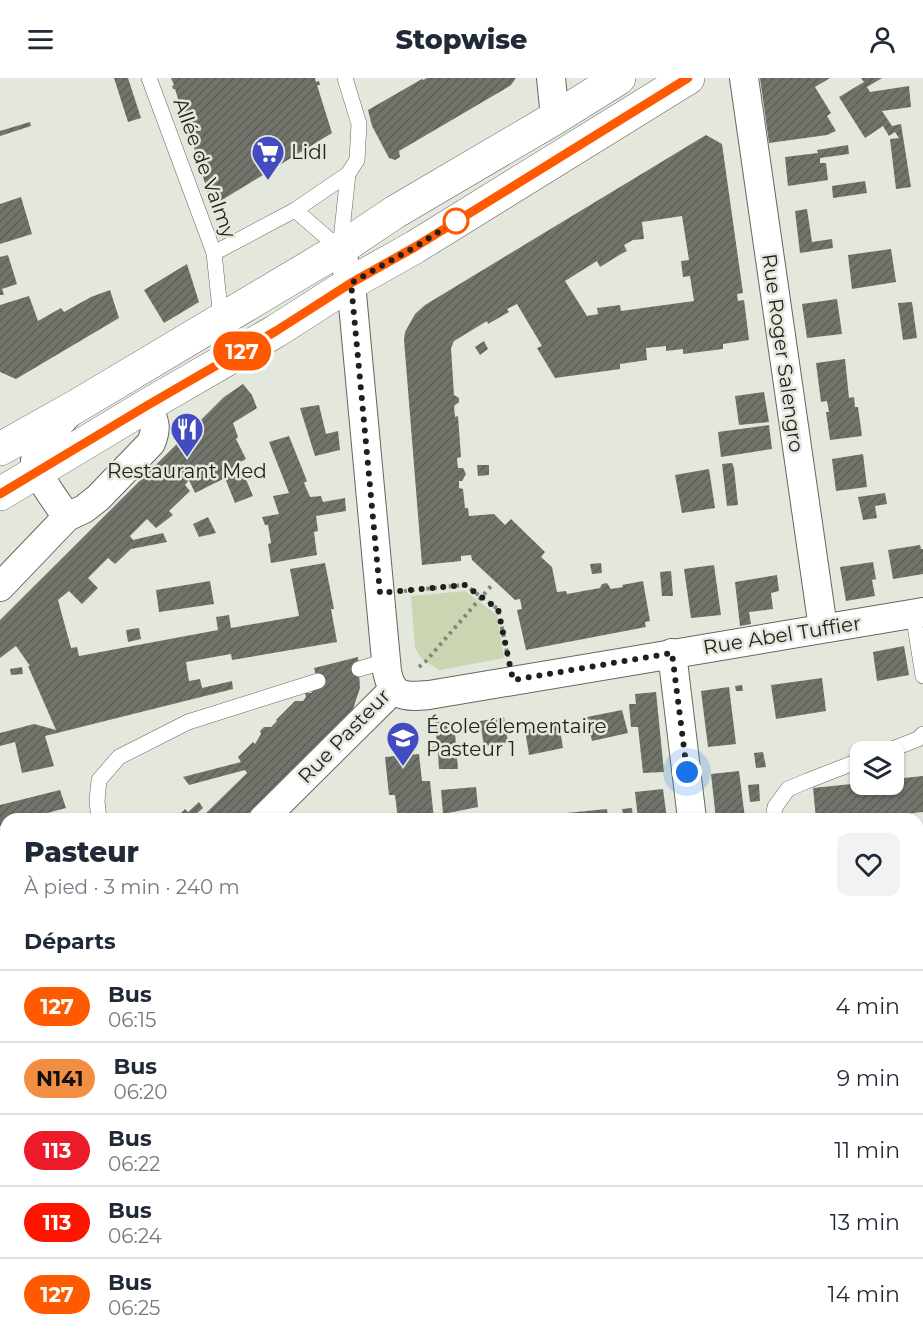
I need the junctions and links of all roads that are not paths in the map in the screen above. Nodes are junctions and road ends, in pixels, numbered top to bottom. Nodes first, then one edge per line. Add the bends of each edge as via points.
1 (149, 78) edge
2 (345, 78) edge
3 (551, 78) edge
4 (619, 78) edge
5 (688, 78) edge
6 (744, 78) edge
7 (555, 118) junction
8 (348, 174) junction
9 (295, 210) junction
10 (340, 249) junction
11 (214, 253) junction
12 (351, 283) junction
13 (221, 319) junction
14 (148, 405) junction
15 (75, 406) junction
16 (0, 448) edge
17 (38, 472) junction
18 (0, 494) edge
19 (67, 517) junction
20 (0, 586) edge
21 (918, 612) edge
22 (823, 628) junction
23 (672, 653) junction
24 (386, 661) junction
25 (359, 669) dead end
26 (923, 676) edge
27 (318, 681) dead end
28 (394, 689) junction
29 (923, 734) edge
30 (904, 745) edge
31 (850, 764) edge
32 (98, 813) edge
33 (269, 813) edge
34 (691, 813) edge
35 (774, 813) edge

1 - 11 lane, Allée de Valmy
2 - 8 lane via 359,124 357,160
3 - 7 street
4 - 7 main road
5 - 12 main road
6 - 22 street, Rue Roger Salengro
7 - 10 main road
8 - 9 lane, Allée de Valmy
8 - 10 lane
9 - 10 lane
9 - 11 lane, Allée de Valmy
10 - 12 street, Rue Pasteur
10 - 13 main road
11 - 13 lane
12 - 14 main road
12 - 24 street, Rue Pasteur
13 - 15 main road
14 - 17 main road
14 - 19 street via 156,432 151,443 98,498
15 - 16 main road
15 - 17 street via 39,448 35,459
17 - 18 main road
17 - 19 street
19 - 20 street
21 - 22 street, Rue Abel Tuffier
21 - 26 lane
22 - 23 street, Rue Abel Tuffier
23 - 28 street, Rue Abel Tuffier via 429,695 410,697
23 - 34 street
24 - 25 lane
24 - 28 street, Rue Pasteur
27 - 32 lane via 188,722 119,757 99,780
28 - 33 street, Rue Pasteur
29 - 30 lane
31 - 35 lane via 788,789

